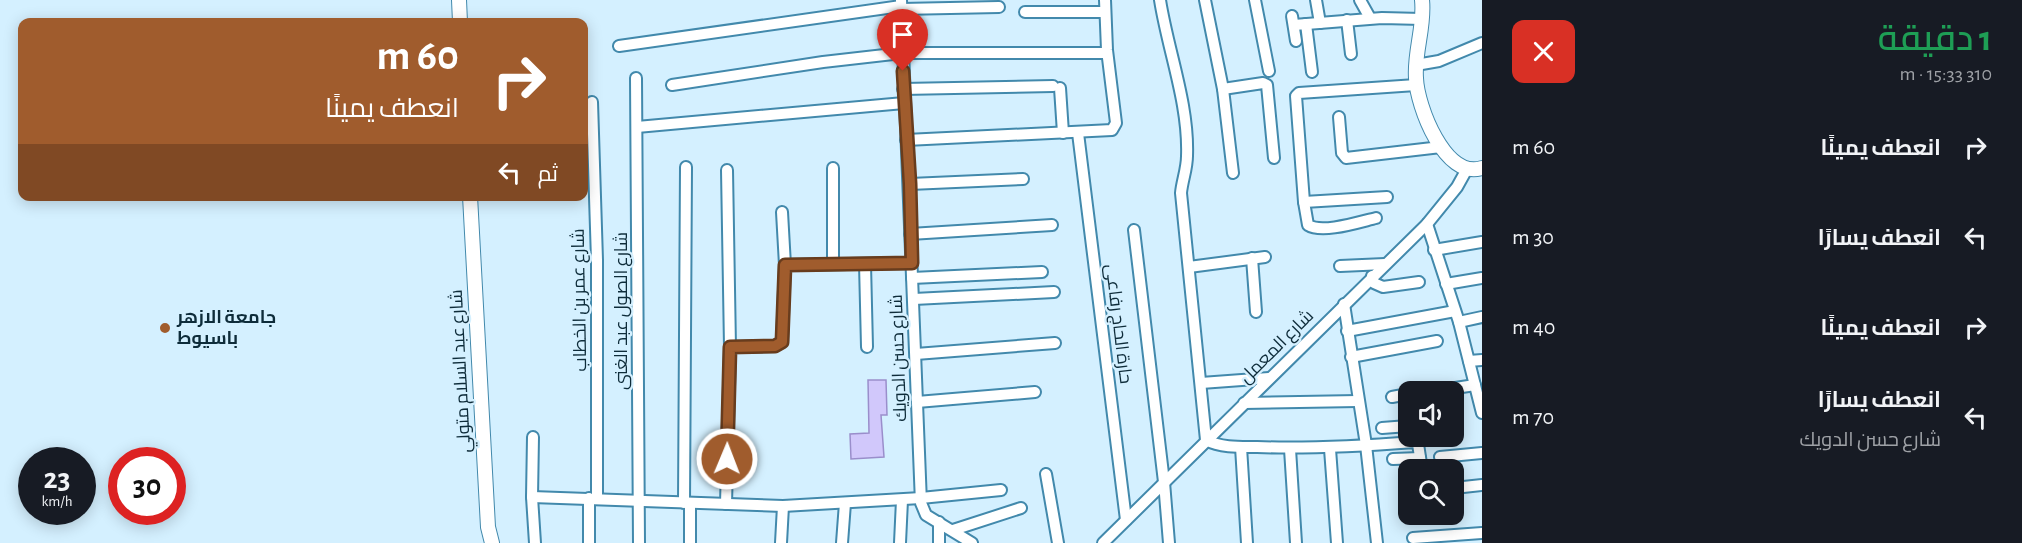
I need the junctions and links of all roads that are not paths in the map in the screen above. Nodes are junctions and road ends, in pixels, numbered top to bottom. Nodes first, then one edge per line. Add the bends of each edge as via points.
1 (459, 0) edge
2 (1105, 0) edge
3 (1160, 0) edge
4 (1204, 0) edge
5 (1255, 0) edge
6 (1317, 0) edge
7 (1360, 0) edge
8 (1422, 0) edge
9 (901, 5) edge
10 (999, 7) dead end
11 (1024, 12) dead end
12 (1105, 12) junction
13 (460, 18) edge
14 (1370, 18) junction
15 (1422, 19) junction
16 (1347, 20) junction
17 (1320, 22) junction
18 (1306, 24) junction
19 (1296, 41) dead end
20 (1482, 43) edge
21 (620, 46) dead end
22 (902, 53) junction
23 (1107, 53) junction
24 (1351, 54) dead end
25 (1416, 64) junction
26 (1269, 71) dead end
27 (1311, 72) dead end
28 (636, 78) dead end
29 (672, 85) dead end
30 (1416, 85) junction
31 (903, 88) junction
32 (1223, 89) junction
33 (592, 102) dead end
34 (904, 103) junction
35 (1339, 117) dead end
36 (637, 127) junction
37 (1063, 133) junction
38 (1078, 133) junction
39 (906, 140) junction
40 (1441, 147) junction
41 (1274, 158) dead end
42 (686, 167) dead end
43 (833, 168) dead end
44 (1482, 168) edge
45 (1467, 169) junction
46 (728, 170) dead end
47 (1233, 173) dead end
48 (1023, 179) dead end
49 (910, 184) junction
50 (1387, 197) dead end
51 (470, 201) edge
52 (1304, 202) junction
53 (782, 212) dead end
54 (1376, 218) dead end
55 (1427, 224) junction
56 (1052, 225) dead end
57 (1134, 230) dead end
58 (910, 234) junction
59 (1482, 242) edge
60 (1434, 250) junction
61 (1265, 256) dead end
62 (1252, 258) junction
63 (912, 263) junction
64 (833, 264) junction
65 (866, 264) junction
66 (1385, 264) junction
67 (785, 265) junction
68 (1340, 266) dead end
69 (1189, 267) junction
70 (1042, 272) dead end
71 (1372, 276) junction
72 (912, 278) junction
73 (1482, 278) edge
74 (1419, 282) dead end
75 (1446, 284) junction
76 (1054, 292) dead end
77 (914, 299) junction
78 (1344, 304) junction
79 (1256, 312) dead end
80 (1457, 316) junction
81 (1482, 317) edge
82 (1347, 331) junction
83 (1437, 340) dead end
84 (1056, 343) dead end
85 (730, 347) junction
86 (867, 347) dead end
87 (915, 354) junction
88 (1351, 357) junction
89 (1482, 360) edge
90 (1469, 361) junction
91 (1269, 378) junction
92 (1201, 383) junction
93 (1475, 385) junction
94 (1464, 387) edge
95 (1035, 392) dead end
96 (1398, 396) edge
97 (1392, 397) dead end
98 (1358, 401) junction
99 (917, 402) junction
100 (1244, 403) junction
101 (1482, 412) edge
102 (1398, 427) edge
103 (1382, 428) dead end
104 (533, 437) dead end
105 (1206, 440) junction
106 (1398, 441) edge
107 (1366, 445) junction
108 (1241, 447) junction
109 (1290, 449) junction
110 (1330, 449) junction
111 (1482, 453) edge
112 (1440, 457) dead end
113 (1393, 459) dead end
114 (1398, 460) edge
115 (1046, 474) dead end
116 (1164, 482) junction
117 (1482, 485) edge
118 (1464, 487) edge
119 (1001, 490) dead end
120 (532, 496) junction
121 (593, 498) junction
122 (921, 498) junction
123 (640, 500) junction
124 (902, 500) junction
125 (687, 503) junction
126 (845, 503) junction
127 (726, 504) junction
128 (783, 506) junction
129 (1021, 508) dead end
130 (1126, 520) junction
131 (939, 522) junction
132 (953, 530) junction
133 (1482, 533) edge
134 (1413, 538) dead end
135 (1107, 541) edge
136 (970, 542) edge
137 (492, 543) edge
138 (535, 543) edge
139 (589, 543) edge
140 (639, 543) edge
141 (690, 543) edge
142 (781, 543) edge
143 (842, 543) edge
144 (900, 543) edge
145 (939, 543) edge
146 (1058, 543) edge
147 (1169, 543) edge
148 (1247, 543) edge
149 (1296, 543) edge
150 (1337, 543) edge
151 (1377, 543) edge

1 - 13 street
2 - 12 street
3 - 69 street via 1186,134 1187,159 1181,193
4 - 32 street
5 - 26 street
6 - 17 street
7 - 14 street
8 - 15 street
9 - 10 street
9 - 21 street
9 - 22 street, شارع حسن الدويك
11 - 12 street
12 - 23 street
14 - 15 street
14 - 16 street
15 - 25 street
16 - 17 street
16 - 24 street
17 - 18 street
18 - 19 street via 1293,20
18 - 27 street
20 - 25 street via 1439,61
22 - 23 street
22 - 29 street
22 - 31 street, شارع حسن الدويك
23 - 38 street via 1116,123 1109,132
25 - 30 street
28 - 36 street, شارع الصول عبد الغنى
30 - 40 street
30 - 52 street via 1298,94
31 - 34 street, شارع حسن الدويك
31 - 37 street via 1057,87
32 - 41 street via 1267,85
32 - 47 street
33 - 121 street, شارع عمر بن الخطاب via 597,260
34 - 36 street
34 - 39 street, شارع حسن الدويك
35 - 40 street via 1342,153 1346,158
36 - 123 street, شارع الصول عبد الغنى
37 - 38 street
37 - 39 street
38 - 130 street, حارة الحاج رفاعى
39 - 49 street, شارع حسن الدويك
40 - 45 street via 1452,161
42 - 125 street
43 - 64 street
44 - 45 street
45 - 55 street, شارع المعمل
46 - 85 street
48 - 49 street
49 - 58 street, شارع حسن الدويك
50 - 52 street
51 - 137 street, شارع عبد السلام متولي
52 - 54 street via 1312,228 1338,227
53 - 67 street
55 - 60 street
55 - 66 street, شارع المعمل
56 - 58 street
57 - 116 street
58 - 63 street, شارع حسن الدويك
59 - 60 street
60 - 75 street
61 - 62 street
62 - 69 street
62 - 79 street
63 - 65 street
63 - 72 street, شارع حسن الدويك
64 - 65 street
64 - 67 street
65 - 86 street
66 - 68 street
66 - 71 street, شارع المعمل
67 - 85 street via 782,342 775,346
69 - 92 street
70 - 72 street
71 - 74 street via 1374,283 1383,287
71 - 78 street, شارع المعمل
72 - 77 street, شارع حسن الدويك
73 - 75 street
75 - 80 street
76 - 77 street
77 - 87 street, شارع حسن الدويك
78 - 82 street
78 - 91 street, شارع المعمل
80 - 81 street
80 - 82 street
80 - 90 street
82 - 88 street
83 - 88 street
84 - 87 street
85 - 127 street
87 - 99 street, شارع حسن الدويك
88 - 98 street
89 - 90 street
90 - 93 street
91 - 92 street
91 - 100 street, شارع المعمل
92 - 105 street
93 - 94 street
93 - 101 street
95 - 99 street
96 - 97 street
98 - 100 street
98 - 107 street
99 - 122 street, شارع حسن الدويك
100 - 105 street, شارع المعمل
102 - 103 street
104 - 120 street
105 - 108 street
105 - 116 street, شارع المعمل
106 - 107 street
107 - 110 street
107 - 151 street
108 - 109 street
108 - 148 street
109 - 110 street
109 - 149 street
110 - 150 street
111 - 112 street
113 - 114 street
115 - 146 street
116 - 130 street, شارع المعمل
116 - 147 street
117 - 118 street
119 - 122 street
120 - 121 street
120 - 138 street
121 - 123 street
121 - 139 street, شارع عمر بن الخطاب
122 - 124 street
122 - 131 street via 924,513
123 - 125 street
123 - 140 street, شارع الصول عبد الغنى
124 - 126 street
124 - 144 street
125 - 127 street
125 - 141 street
126 - 128 street
126 - 143 street
127 - 128 street
128 - 142 street
129 - 132 street
130 - 135 street, شارع المعمل
131 - 132 street
131 - 145 street
132 - 136 street
133 - 134 street

